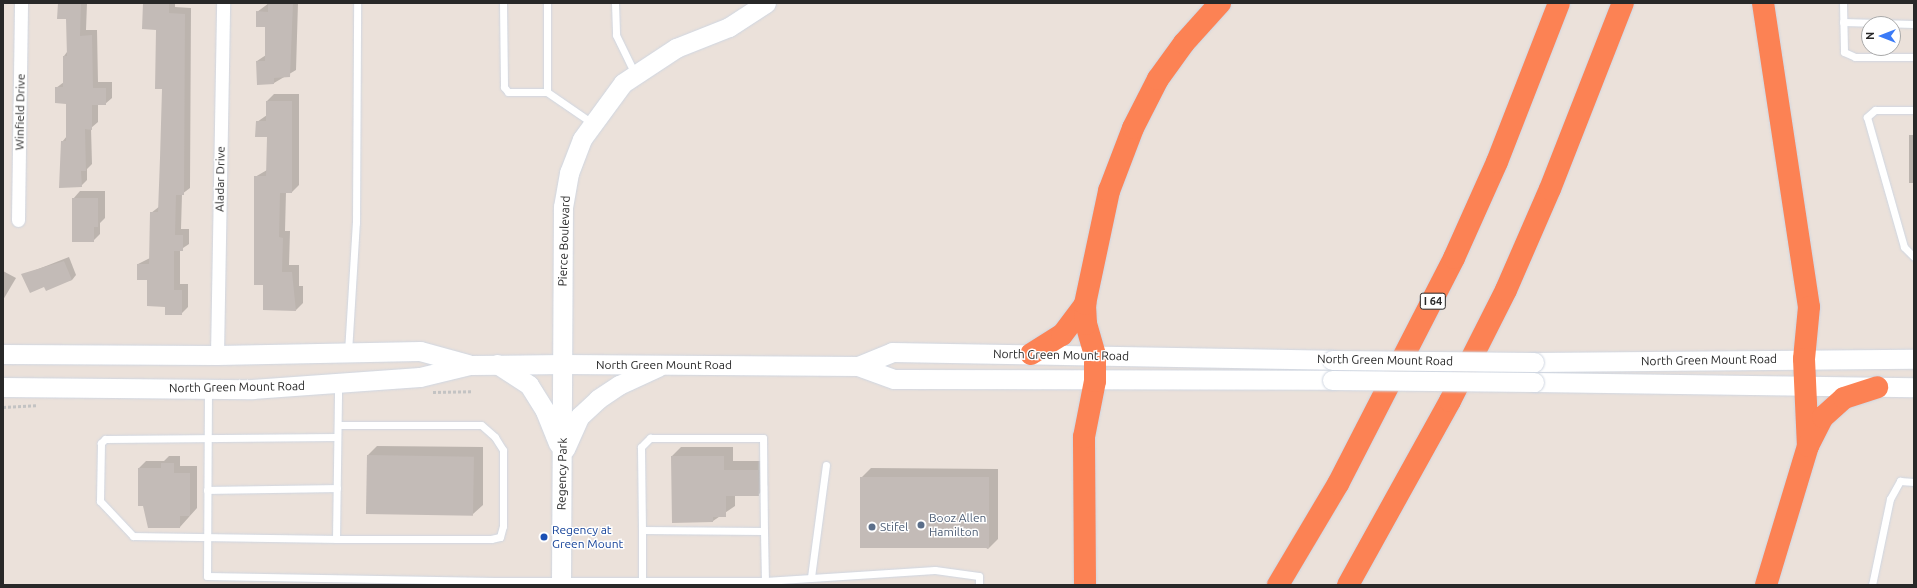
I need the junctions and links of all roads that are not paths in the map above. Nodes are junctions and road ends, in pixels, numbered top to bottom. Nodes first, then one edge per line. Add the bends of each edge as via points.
1 (21, 3) edge
2 (223, 3) edge
3 (357, 3) edge
4 (503, 3) edge
5 (546, 3) edge
6 (615, 3) edge
7 (766, 3) edge
8 (1220, 3) edge
9 (1559, 3) edge
10 (1623, 3) edge
11 (1763, 3) edge
12 (1843, 3) edge
13 (1844, 22) junction
14 (1914, 24) edge
15 (1914, 57) edge
16 (635, 74) junction
17 (547, 92) junction
18 (1914, 110) edge
19 (592, 123) junction
20 (18, 220) dead end
21 (1914, 257) edge
22 (1085, 304) junction
23 (348, 352) junction
24 (3, 354) edge
25 (1031, 354) junction
26 (1095, 355) junction
27 (217, 356) junction
28 (1804, 359) junction
29 (1914, 359) edge
30 (497, 364) junction
31 (563, 364) junction
32 (470, 365) junction
33 (665, 365) junction
34 (858, 366) junction
35 (1095, 381) junction
36 (338, 382) junction
37 (3, 386) edge
38 (1877, 387) junction
39 (1914, 387) edge
40 (208, 388) junction
41 (1804, 388) junction
42 (338, 425) junction
43 (337, 437) junction
44 (208, 438) junction
45 (1808, 446) junction
46 (562, 454) junction
47 (826, 465) dead end
48 (1914, 482) edge
49 (337, 488) junction
50 (207, 490) junction
51 (642, 530) junction
52 (764, 531) junction
53 (207, 539) junction
54 (336, 539) junction
55 (264, 577) junction
56 (811, 577) junction
57 (379, 582) edge
58 (642, 582) junction
59 (425, 583) edge
60 (494, 583) edge
61 (561, 583) edge
62 (631, 583) edge
63 (718, 583) edge
64 (765, 583) edge
65 (264, 585) edge
66 (979, 585) edge
67 (1085, 585) edge
68 (1278, 585) edge
69 (1348, 585) edge
70 (1766, 585) edge
71 (1872, 585) edge

1 - 20 street, Winfield Drive
2 - 27 street, Aladar Drive
3 - 23 lane via 356,223
4 - 17 lane via 504,87 508,92
5 - 17 lane
6 - 16 lane via 616,35
7 - 16 street, Pierce Boulevard via 749,17 676,48
8 - 22 highway via 1184,43 1158,79 1133,128 1109,191
9 - 68 highway, I 64 via 1497,162 1454,258 1341,477
10 - 69 highway via 1550,189 1506,290 1435,429
11 - 28 highway via 1804,259 1809,307
12 - 13 lane
13 - 14 lane
13 - 15 lane via 1844,52 1855,56
16 - 19 street, Pierce Boulevard via 623,83
17 - 19 lane
18 - 21 lane via 1875,110 1867,117 1904,247
19 - 31 street, Pierce Boulevard via 568,173 563,207
22 - 25 highway via 1062,334
22 - 26 highway via 1086,324
23 - 27 street, North Green Mount Road
23 - 32 street, North Green Mount Road via 420,351
24 - 27 street, North Green Mount Road
25 - 26 street, North Green Mount Road
25 - 34 street, North Green Mount Road via 892,352
26 - 28 street, North Green Mount Road, bridge via 1534,362
26 - 35 highway
28 - 29 street, North Green Mount Road
28 - 41 highway
30 - 31 street, North Green Mount Road
30 - 32 street, North Green Mount Road
30 - 46 street via 529,384 545,411
31 - 33 street, North Green Mount Road
31 - 46 street, Regency Park
32 - 36 street, North Green Mount Road via 420,377
33 - 34 street, North Green Mount Road
33 - 46 street via 619,384 598,399 580,416
34 - 35 street, North Green Mount Road via 894,379
35 - 41 street, North Green Mount Road, bridge via 1332,380
35 - 67 highway via 1084,437
36 - 40 street, North Green Mount Road
36 - 42 lane
37 - 40 street, North Green Mount Road
38 - 39 street, North Green Mount Road
38 - 41 street, North Green Mount Road
38 - 45 highway via 1844,398 1823,417
40 - 44 lane
41 - 45 highway
42 - 43 lane
42 - 54 lane via 481,425 496,437 503,450 503,503 500,537 491,539
43 - 44 lane
43 - 49 lane
44 - 50 lane
44 - 53 lane via 105,439 101,443 100,501 133,536
45 - 70 highway
46 - 61 street, Regency Park
47 - 56 lane
48 - 71 lane via 1900,481 1890,499
49 - 50 lane
49 - 54 lane
50 - 53 lane
51 - 52 lane
51 - 52 lane via 640,447 650,438 764,438
51 - 58 lane
52 - 64 lane
53 - 54 lane
53 - 55 lane via 207,576
55 - 57 lane
55 - 65 lane
56 - 64 lane
56 - 66 lane via 936,570 979,576
57 - 59 lane
58 - 62 lane
58 - 63 lane
59 - 60 lane
60 - 61 lane
61 - 62 lane
63 - 64 lane

